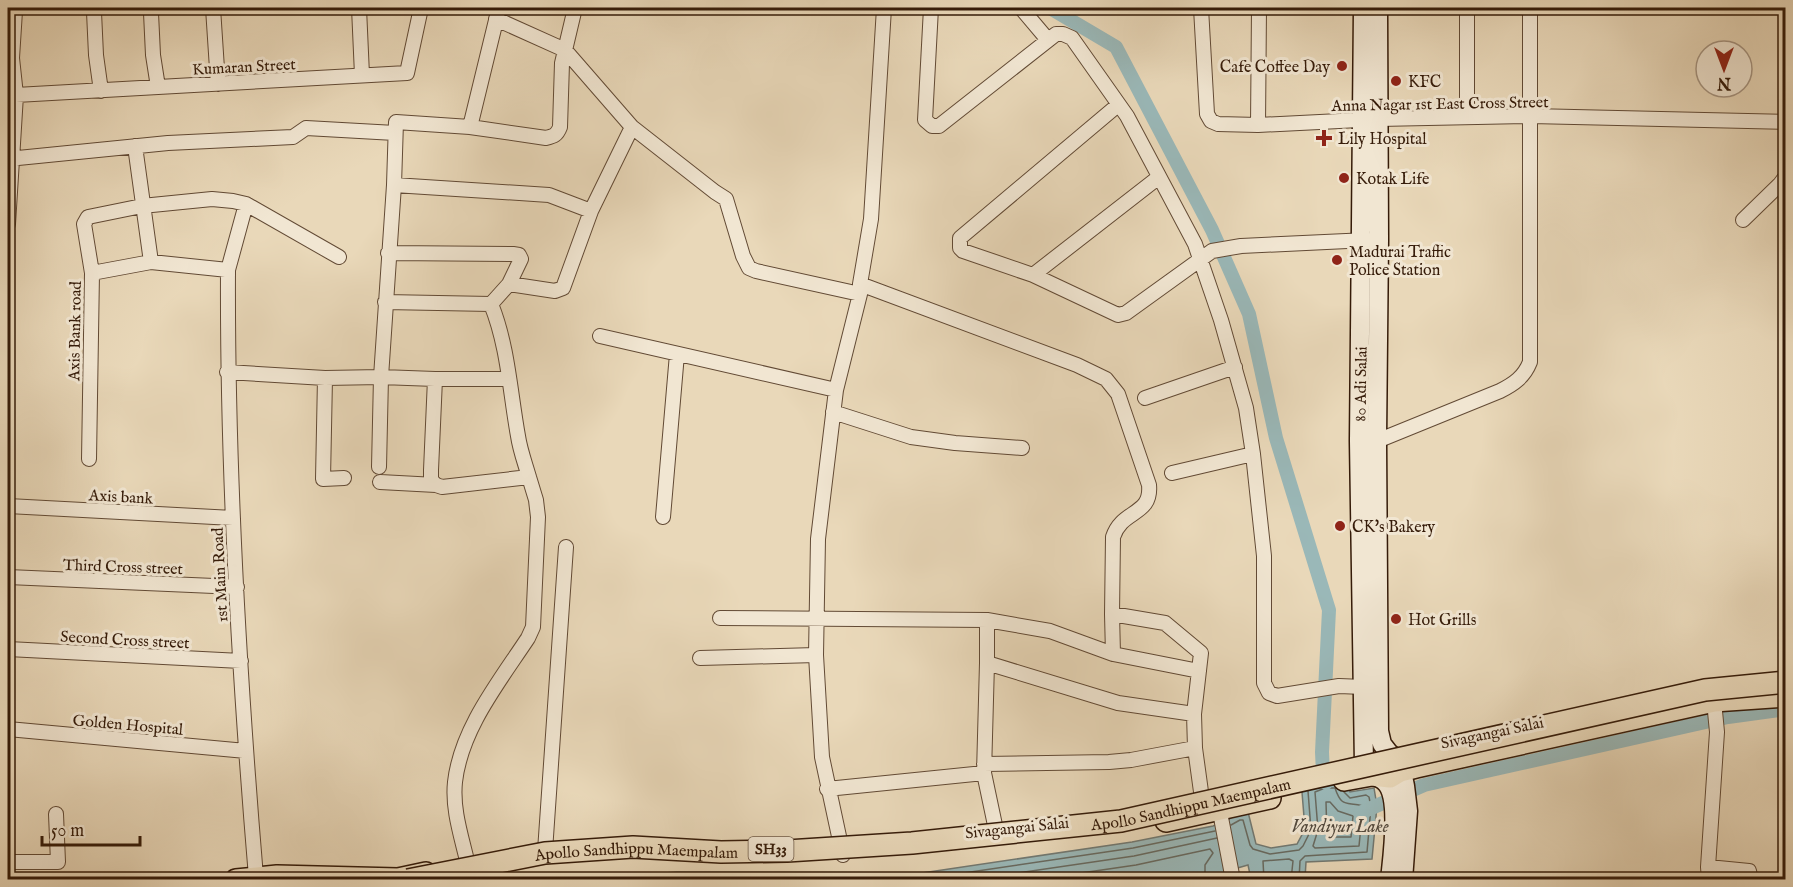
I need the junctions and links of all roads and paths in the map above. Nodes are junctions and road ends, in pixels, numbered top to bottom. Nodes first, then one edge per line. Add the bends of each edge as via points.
1 (213, 8) edge
2 (359, 8) edge
3 (421, 8) edge
4 (575, 8) edge
5 (884, 8) edge
6 (931, 8) edge
7 (1022, 8) edge
8 (1201, 8) edge
9 (1259, 8) edge
10 (1363, 8) edge
11 (1378, 8) edge
12 (1467, 8) edge
13 (1530, 8) edge
14 (15, 11) dead end
15 (94, 12) dead end
16 (151, 13) dead end
17 (497, 13) edge
18 (1048, 40) junction
19 (565, 50) junction
20 (362, 75) junction
21 (218, 84) junction
22 (158, 87) junction
23 (101, 91) junction
24 (16, 96) junction
25 (1118, 105) junction
26 (1467, 117) junction
27 (1531, 117) junction
28 (1371, 120) junction
29 (1785, 122) edge
30 (1258, 125) junction
31 (470, 127) junction
32 (632, 127) junction
33 (395, 133) junction
34 (135, 147) junction
35 (10, 159) edge
36 (1785, 176) edge
37 (1159, 177) junction
38 (394, 185) junction
39 (246, 204) junction
40 (142, 206) junction
41 (591, 211) junction
42 (1743, 220) dead end
43 (8, 224) edge
44 (1371, 240) junction
45 (388, 253) junction
46 (1207, 255) junction
47 (339, 257) dead end
48 (151, 262) junction
49 (228, 270) junction
50 (92, 273) junction
51 (1033, 275) junction
52 (509, 284) junction
53 (860, 289) junction
54 (385, 302) junction
55 (491, 304) junction
56 (600, 336) dead end
57 (676, 354) junction
58 (1235, 368) junction
59 (227, 372) junction
60 (381, 377) junction
61 (326, 378) junction
62 (435, 379) junction
63 (509, 379) junction
64 (836, 390) junction
65 (1145, 398) dead end
66 (833, 412) junction
67 (1368, 441) junction
68 (1022, 448) dead end
69 (1253, 454) junction
70 (89, 459) dead end
71 (379, 467) dead end
72 (1173, 473) dead end
73 (529, 477) junction
74 (344, 478) dead end
75 (380, 482) dead end
76 (435, 485) junction
77 (8, 506) edge
78 (663, 517) dead end
79 (233, 518) junction
80 (566, 547) dead end
81 (8, 577) edge
82 (237, 587) junction
83 (1112, 614) junction
84 (720, 618) dead end
85 (817, 618) junction
86 (987, 620) junction
87 (8, 649) edge
88 (1113, 654) junction
89 (816, 655) junction
90 (700, 658) dead end
91 (241, 661) junction
92 (987, 663) junction
93 (1199, 671) junction
94 (1785, 680) edge
95 (1363, 687) junction
96 (1785, 690) edge
97 (1785, 696) edge
98 (1714, 706) junction
99 (1194, 714) junction
100 (8, 729) edge
101 (1195, 748) junction
102 (246, 751) junction
103 (984, 769) junction
104 (1356, 770) junction
105 (1396, 775) junction
106 (827, 789) junction
107 (1213, 802) junction
108 (1401, 812) junction
109 (56, 814) dead end
110 (996, 830) junction
111 (843, 850) junction
112 (545, 851) junction
113 (8, 862) edge
114 (468, 865) junction
115 (1708, 873) edge
116 (1233, 876) edge
117 (259, 879) edge
118 (343, 879) edge
119 (408, 879) edge
120 (433, 879) edge
121 (448, 879) edge
122 (1390, 879) edge
123 (1403, 879) edge
124 (1751, 879) edge

1 - 21 street
2 - 20 street
3 - 20 street, Kumaran Street via 407,73
4 - 19 street
5 - 53 street via 871,219
6 - 18 street via 925,120 932,126 939,126
7 - 18 street
8 - 30 street, Anna Nagar 1st East Cross Street via 1207,114 1218,124
9 - 30 street
10 - 28 main road, 80 Adi Salai
11 - 28 main road, 80 Adi Salai
12 - 26 street
13 - 27 street
14 - 24 street via 12,58
15 - 23 street
16 - 22 street
17 - 19 street
17 - 31 street
18 - 25 street via 1056,34 1072,38
19 - 31 street via 560,127 554,136
19 - 32 street
20 - 21 street, Kumaran Street
21 - 22 street, Kumaran Street
22 - 23 street, Kumaran Street
23 - 24 street, Kumaran Street
24 - 35 street
25 - 37 street
25 - 51 street via 960,238 963,251
26 - 27 street, Anna Nagar 1st East Cross Street
26 - 28 street, Anna Nagar 1st East Cross Street
27 - 29 street, Anna Nagar 1st East Cross Street
27 - 67 street via 1530,362 1526,372 1500,391
28 - 30 street, Anna Nagar 1st East Cross Street
28 - 44 main road, 80 Adi Salai
31 - 33 street via 396,122
32 - 41 street
32 - 53 street via 726,199 748,268
33 - 34 street via 306,129 293,137
33 - 38 street
34 - 35 street
34 - 40 street
35 - 43 street
36 - 42 street
37 - 46 street
37 - 51 street
38 - 41 street via 549,195
38 - 45 street
39 - 40 street via 212,199
39 - 47 street
39 - 49 street, 1st Main Road
40 - 48 street
40 - 50 street via 85,220
41 - 52 street via 563,288 555,291
44 - 46 street via 1241,246
44 - 67 main road, 80 Adi Salai
45 - 52 street via 519,255 521,263
45 - 54 street
46 - 51 street via 1118,315
46 - 58 street
48 - 49 street, Axis Bank road
48 - 50 street, Axis Bank road
49 - 59 street, 1st Main Road
50 - 70 street, Axis Bank road
52 - 55 street
53 - 64 street
53 - 83 street via 1077,365 1106,379 1118,394 1150,497 1117,526 1113,537
54 - 55 street
54 - 60 street
55 - 63 street
56 - 57 street
57 - 64 street
57 - 78 street
58 - 65 street
58 - 69 street
59 - 61 street
59 - 79 street, 1st Main Road
60 - 61 street
60 - 62 street
60 - 71 street
61 - 74 street via 323,479
62 - 63 street
62 - 76 street via 431,470
63 - 73 street
64 - 66 street
66 - 68 street via 911,437
66 - 85 street via 818,539
67 - 95 main road, 80 Adi Salai
67 - 105 main road, 80 Adi Salai via 1379,731
69 - 72 street
69 - 95 street via 1264,556 1264,683 1269,693 1277,696 1339,686
73 - 76 street
73 - 114 street via 538,517 533,627 483,706 461,753 455,783 456,809
75 - 76 street
77 - 79 street, Axis bank
79 - 82 street, 1st Main Road
80 - 112 street
81 - 82 street, Third Cross street
82 - 91 street, 1st Main Road
83 - 88 street
83 - 93 street via 1165,622 1201,653
84 - 85 street
85 - 86 street
85 - 89 street
86 - 88 street via 1050,631
86 - 92 street
87 - 91 street, Second Cross street
88 - 93 street
89 - 90 street
89 - 106 street
91 - 102 street, 1st Main Road
92 - 99 street via 1118,703
92 - 103 street
93 - 99 street
94 - 105 main road, Sivagangai Salai via 1706,684
94 - 119 main road, Apollo Sandhippu Maempalam, bridge via 1706,690 1121,821 912,843 787,851 633,847 545,853
95 - 104 main road, 80 Adi Salai
96 - 120 main road, Apollo Sandhippu Maempalam, bridge via 1708,697 1121,827 912,849 788,856 634,851 546,857
97 - 98 main road, Sivagangai Salai
98 - 105 main road, Sivagangai Salai
98 - 115 street
99 - 101 street
100 - 102 street, Golden Hospital
101 - 103 street via 1131,760
101 - 107 street
102 - 117 street, 1st Main Road
103 - 106 street
103 - 110 street
104 - 105 main road via 1384,781
104 - 105 main road, Sivagangai Salai via 1375,753
104 - 107 main road, Sivagangai Salai / SH33
105 - 108 main road, 80 Adi Salai
106 - 111 street
107 - 110 main road, Sivagangai Salai / SH33
107 - 111 main road, Sivagangai Salai / SH33 via 1122,830 998,843
107 - 116 street
108 - 122 main road, 80 Adi Salai
108 - 123 main road, 80 Adi Salai
109 - 113 street via 58,862
110 - 111 main road, Sivagangai Salai / SH33
111 - 112 main road, Sivagangai Salai / SH33 via 633,845
111 - 121 main road, Sivagangai Salai / SH33 via 788,859 634,854 546,860
112 - 114 main road, Sivagangai Salai / SH33
114 - 117 main road, Sivagangai Salai / SH33 via 398,879
115 - 124 street via 1749,871
117 - 118 main road

